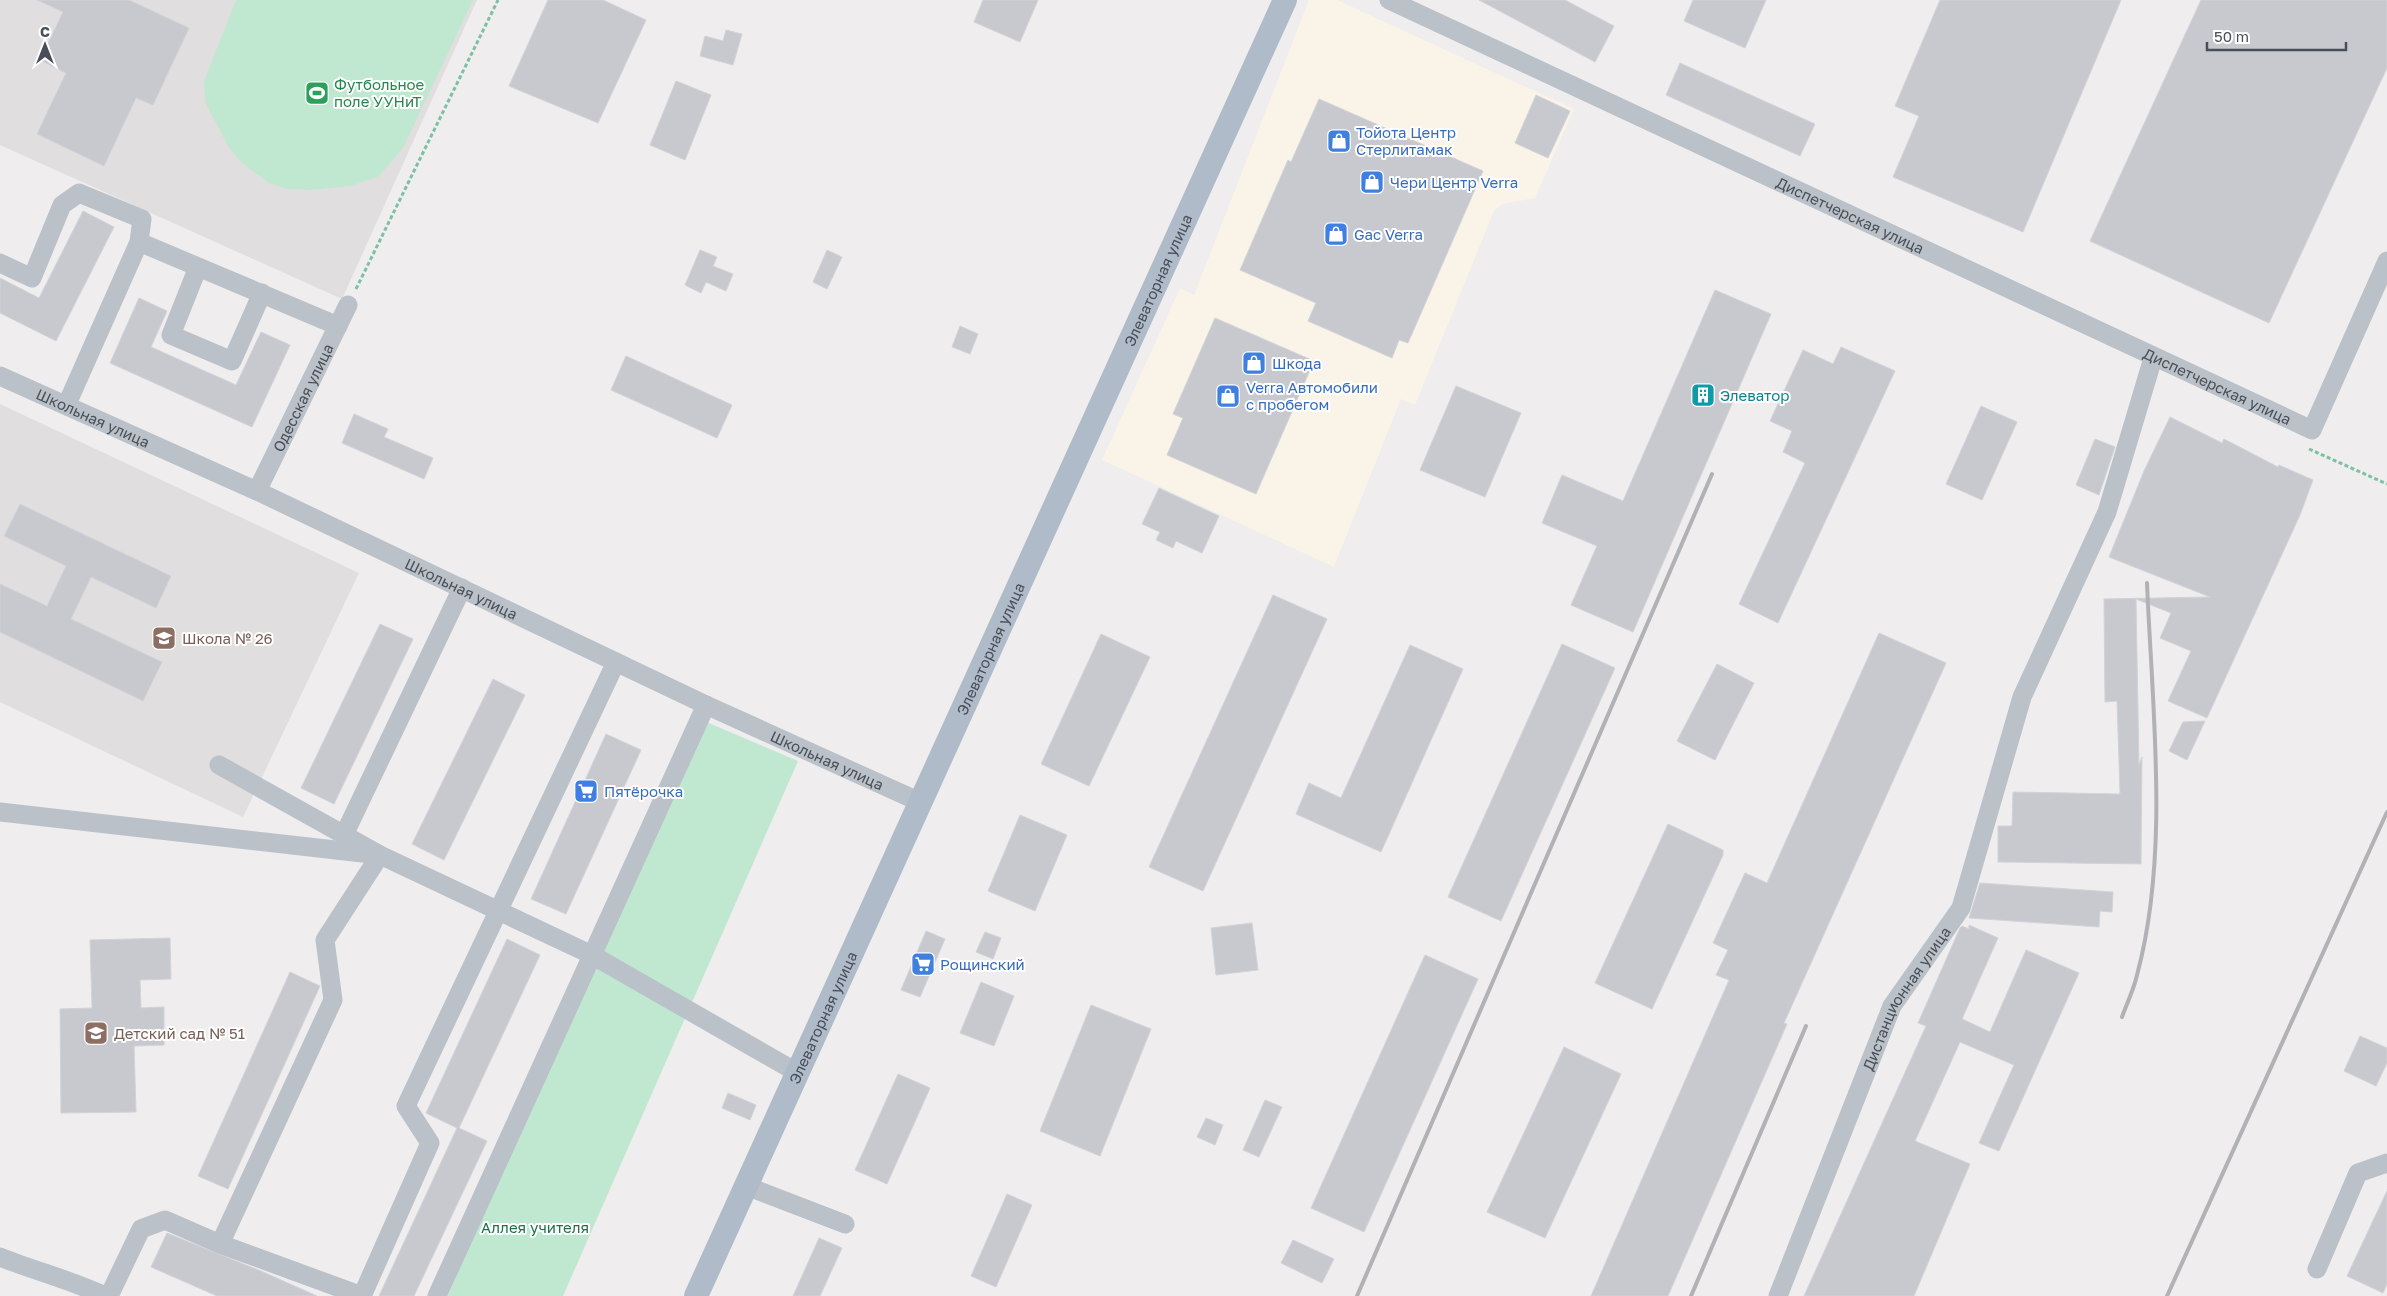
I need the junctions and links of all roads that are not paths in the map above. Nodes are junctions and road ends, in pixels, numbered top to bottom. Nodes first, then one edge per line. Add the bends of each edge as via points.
1 (1285, 0) edge
2 (1389, 0) edge
3 (139, 242) junction
4 (2387, 261) edge
5 (0, 263) edge
6 (198, 267) junction
7 (262, 294) junction
8 (348, 305) road end
9 (338, 326) junction
10 (2153, 358) junction
11 (0, 376) edge
12 (67, 404) junction
13 (257, 491) junction
14 (462, 588) junction
15 (616, 662) junction
16 (706, 705) junction
17 (220, 765) dead end
18 (920, 802) junction
19 (0, 812) edge
20 (344, 834) junction
21 (380, 855) junction
22 (498, 911) junction
23 (592, 955) junction
24 (798, 1073) junction
25 (2387, 1163) edge
26 (746, 1186) junction
27 (845, 1224) dead end
28 (220, 1244) junction
29 (0, 1256) edge
30 (2317, 1269) dead end
31 (107, 1296) edge
32 (362, 1296) edge
33 (437, 1296) edge
34 (696, 1296) edge
35 (1778, 1296) edge

1 - 18 main road, Элеваторная улица
2 - 10 street, Диспетчерская улица
3 - 5 street via 142,219 79,193 62,205 32,278
3 - 6 street
3 - 12 street
4 - 10 street, Диспетчерская улица via 2308,438
6 - 7 street
6 - 7 street via 171,335 232,361
7 - 9 street
8 - 9 street, Одесская улица
9 - 13 street, Одесская улица
10 - 35 street, Дистанционная улица via 2107,512 2022,697 1961,908 1892,1006
11 - 12 street, Школьная улица
12 - 13 street, Школьная улица
13 - 14 street, Школьная улица
14 - 15 street, Школьная улица
14 - 20 street
15 - 16 street, Школьная улица
15 - 22 street
16 - 18 street, Школьная улица
16 - 23 street
17 - 20 street
18 - 24 main road, Элеваторная улица
19 - 21 street
20 - 21 street
21 - 22 street
21 - 28 street via 325,940 332,1000
22 - 23 street
22 - 32 street via 406,1106 430,1143
23 - 24 street
23 - 33 street
24 - 26 main road, Элеваторная улица
25 - 30 street via 2358,1173
26 - 27 street
26 - 34 main road, Элеваторная улица
28 - 31 street via 165,1220 141,1229
28 - 32 street
29 - 31 street

